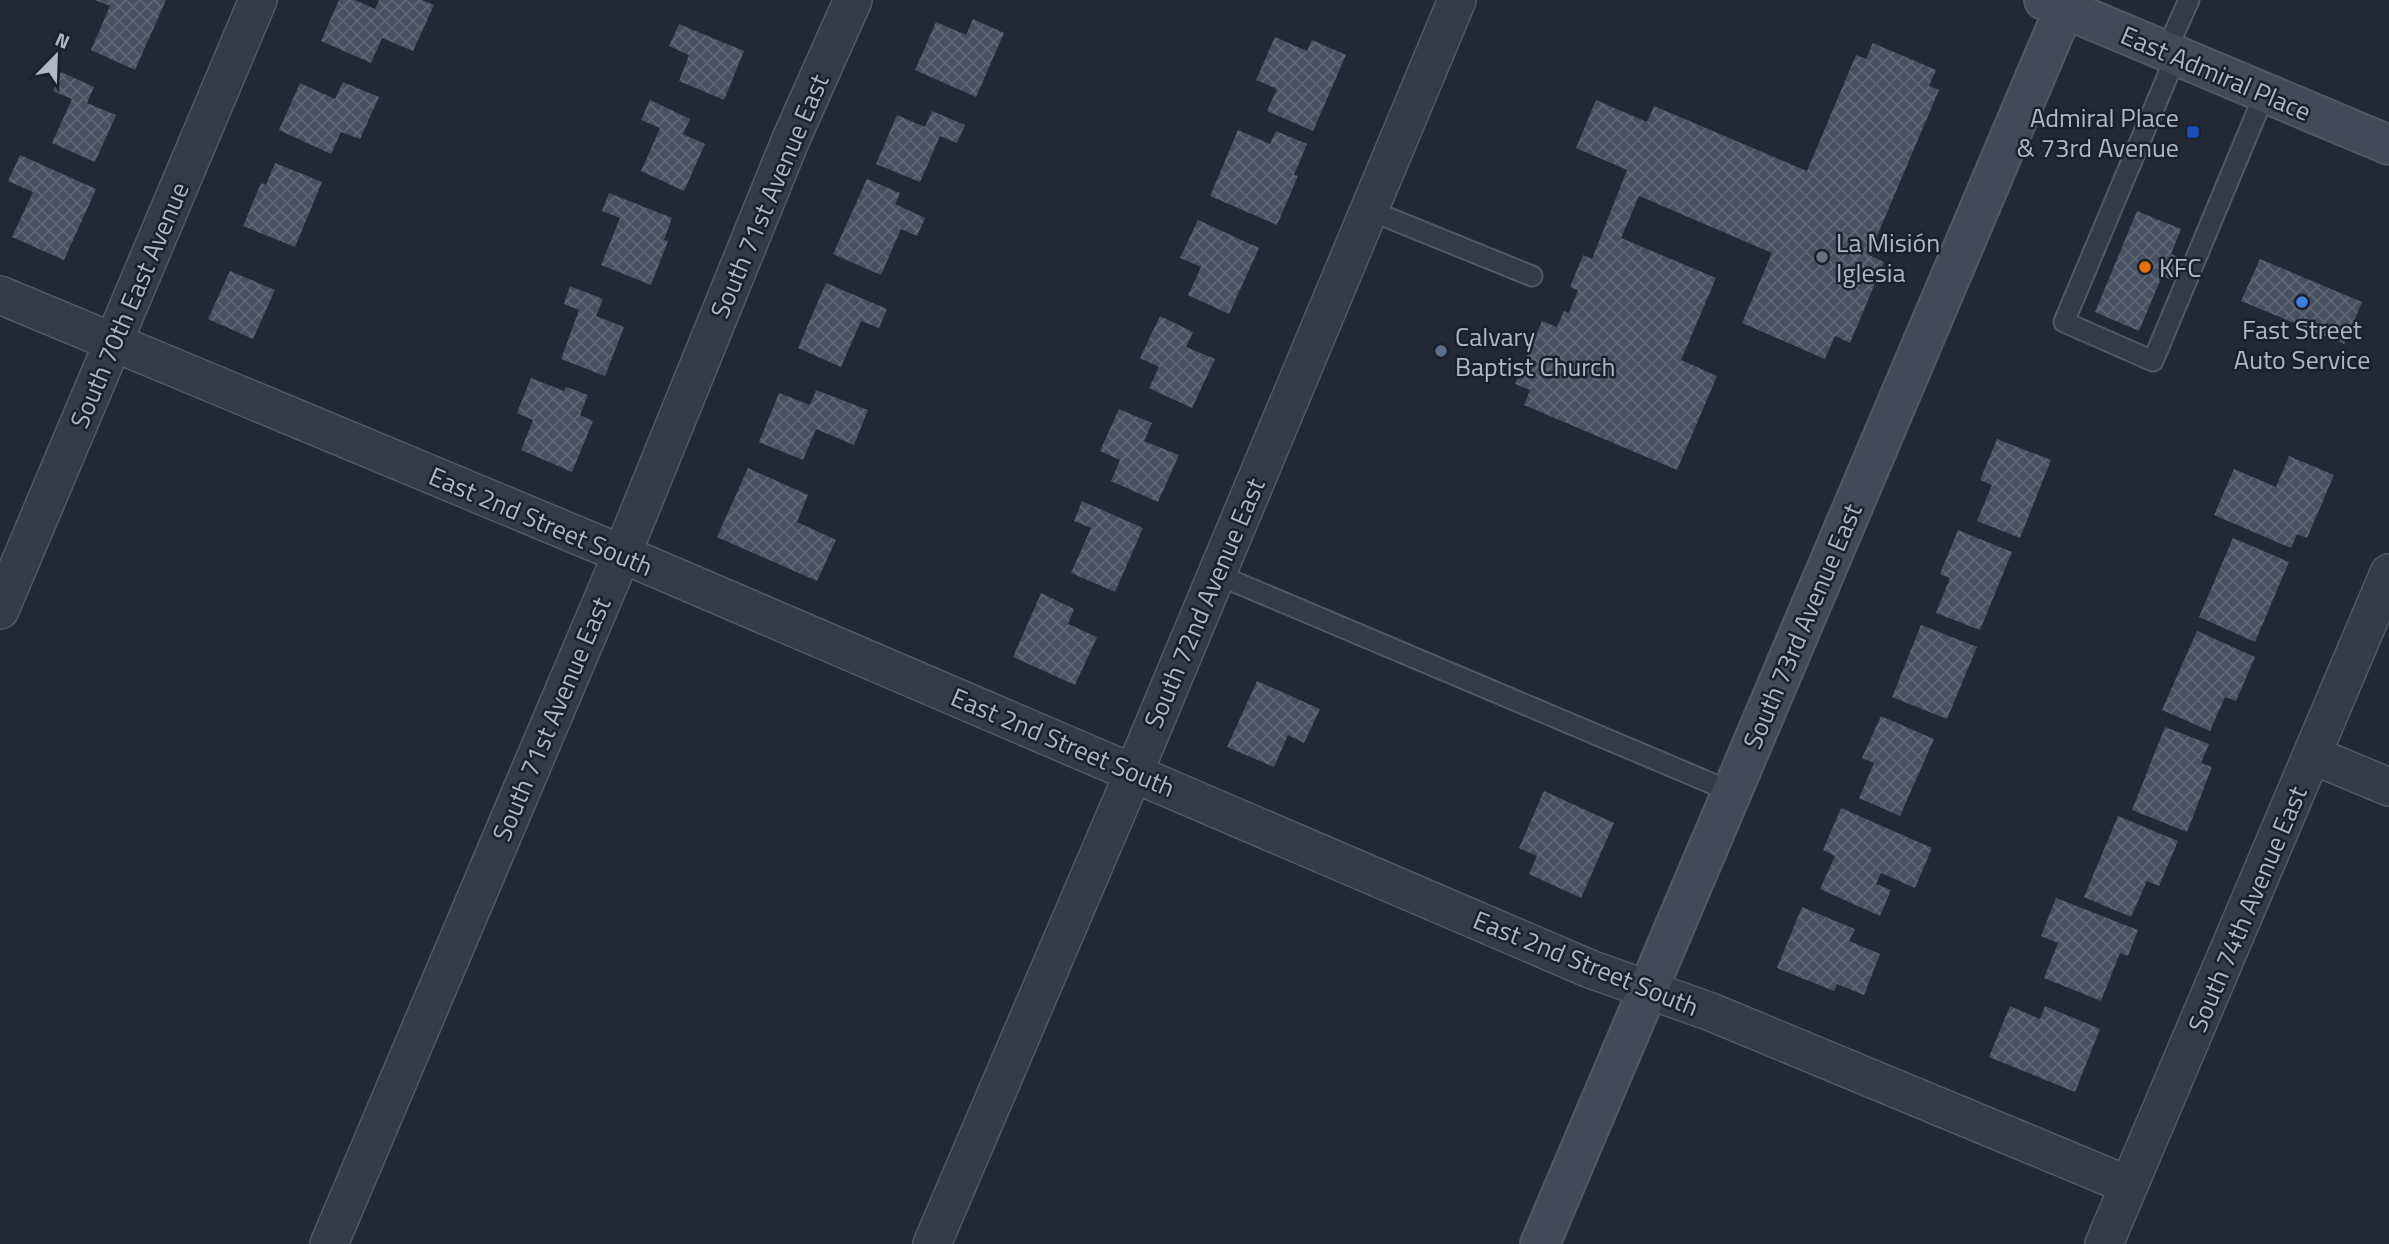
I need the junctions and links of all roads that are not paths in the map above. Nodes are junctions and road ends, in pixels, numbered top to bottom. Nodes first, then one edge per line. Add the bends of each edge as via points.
1 (258, 0) edge
2 (853, 0) edge
3 (1457, 0) edge
4 (2189, 0) edge
5 (2059, 3) edge
6 (2171, 54) junction
7 (2265, 93) junction
8 (2386, 137) edge
9 (1369, 210) junction
10 (1532, 276) dead end
11 (0, 295) edge
12 (114, 343) junction
13 (622, 554) junction
14 (2389, 573) edge
15 (1216, 574) junction
16 (0, 610) edge
17 (2312, 755) junction
18 (1133, 772) junction
19 (2389, 787) edge
20 (1732, 792) junction
21 (1648, 990) junction
22 (2129, 1185) junction
23 (2114, 1241) edge
24 (329, 1244) edge
25 (932, 1244) edge
26 (1540, 1244) edge

1 - 12 street, South 70th East Avenue
2 - 13 street, South 71st Avenue East
3 - 9 street, South 72nd Avenue East
4 - 6 lane
5 - 6 street, East Admiral Place
5 - 20 street, South 73rd Avenue East
6 - 7 street, East Admiral Place
6 - 7 lane via 2064,322 2153,361
7 - 8 street, East Admiral Place
9 - 10 lane
9 - 15 street, South 72nd Avenue East
11 - 12 street, East 2nd Street South
12 - 13 street, East 2nd Street South
12 - 16 street, South 70th East Avenue
13 - 18 street, East 2nd Street South
13 - 24 street, South 71st Avenue East
14 - 17 street, South 74th Avenue East
15 - 18 street, South 72nd Avenue East
15 - 20 lane
17 - 19 street
17 - 22 street, South 74th Avenue East
18 - 21 street, East 2nd Street South
18 - 25 street, South 72nd Avenue East
20 - 21 street, South 73rd Avenue East
21 - 22 street, East 2nd Street South
21 - 26 street, South 73rd Avenue East
22 - 23 street, South 74th Avenue East

